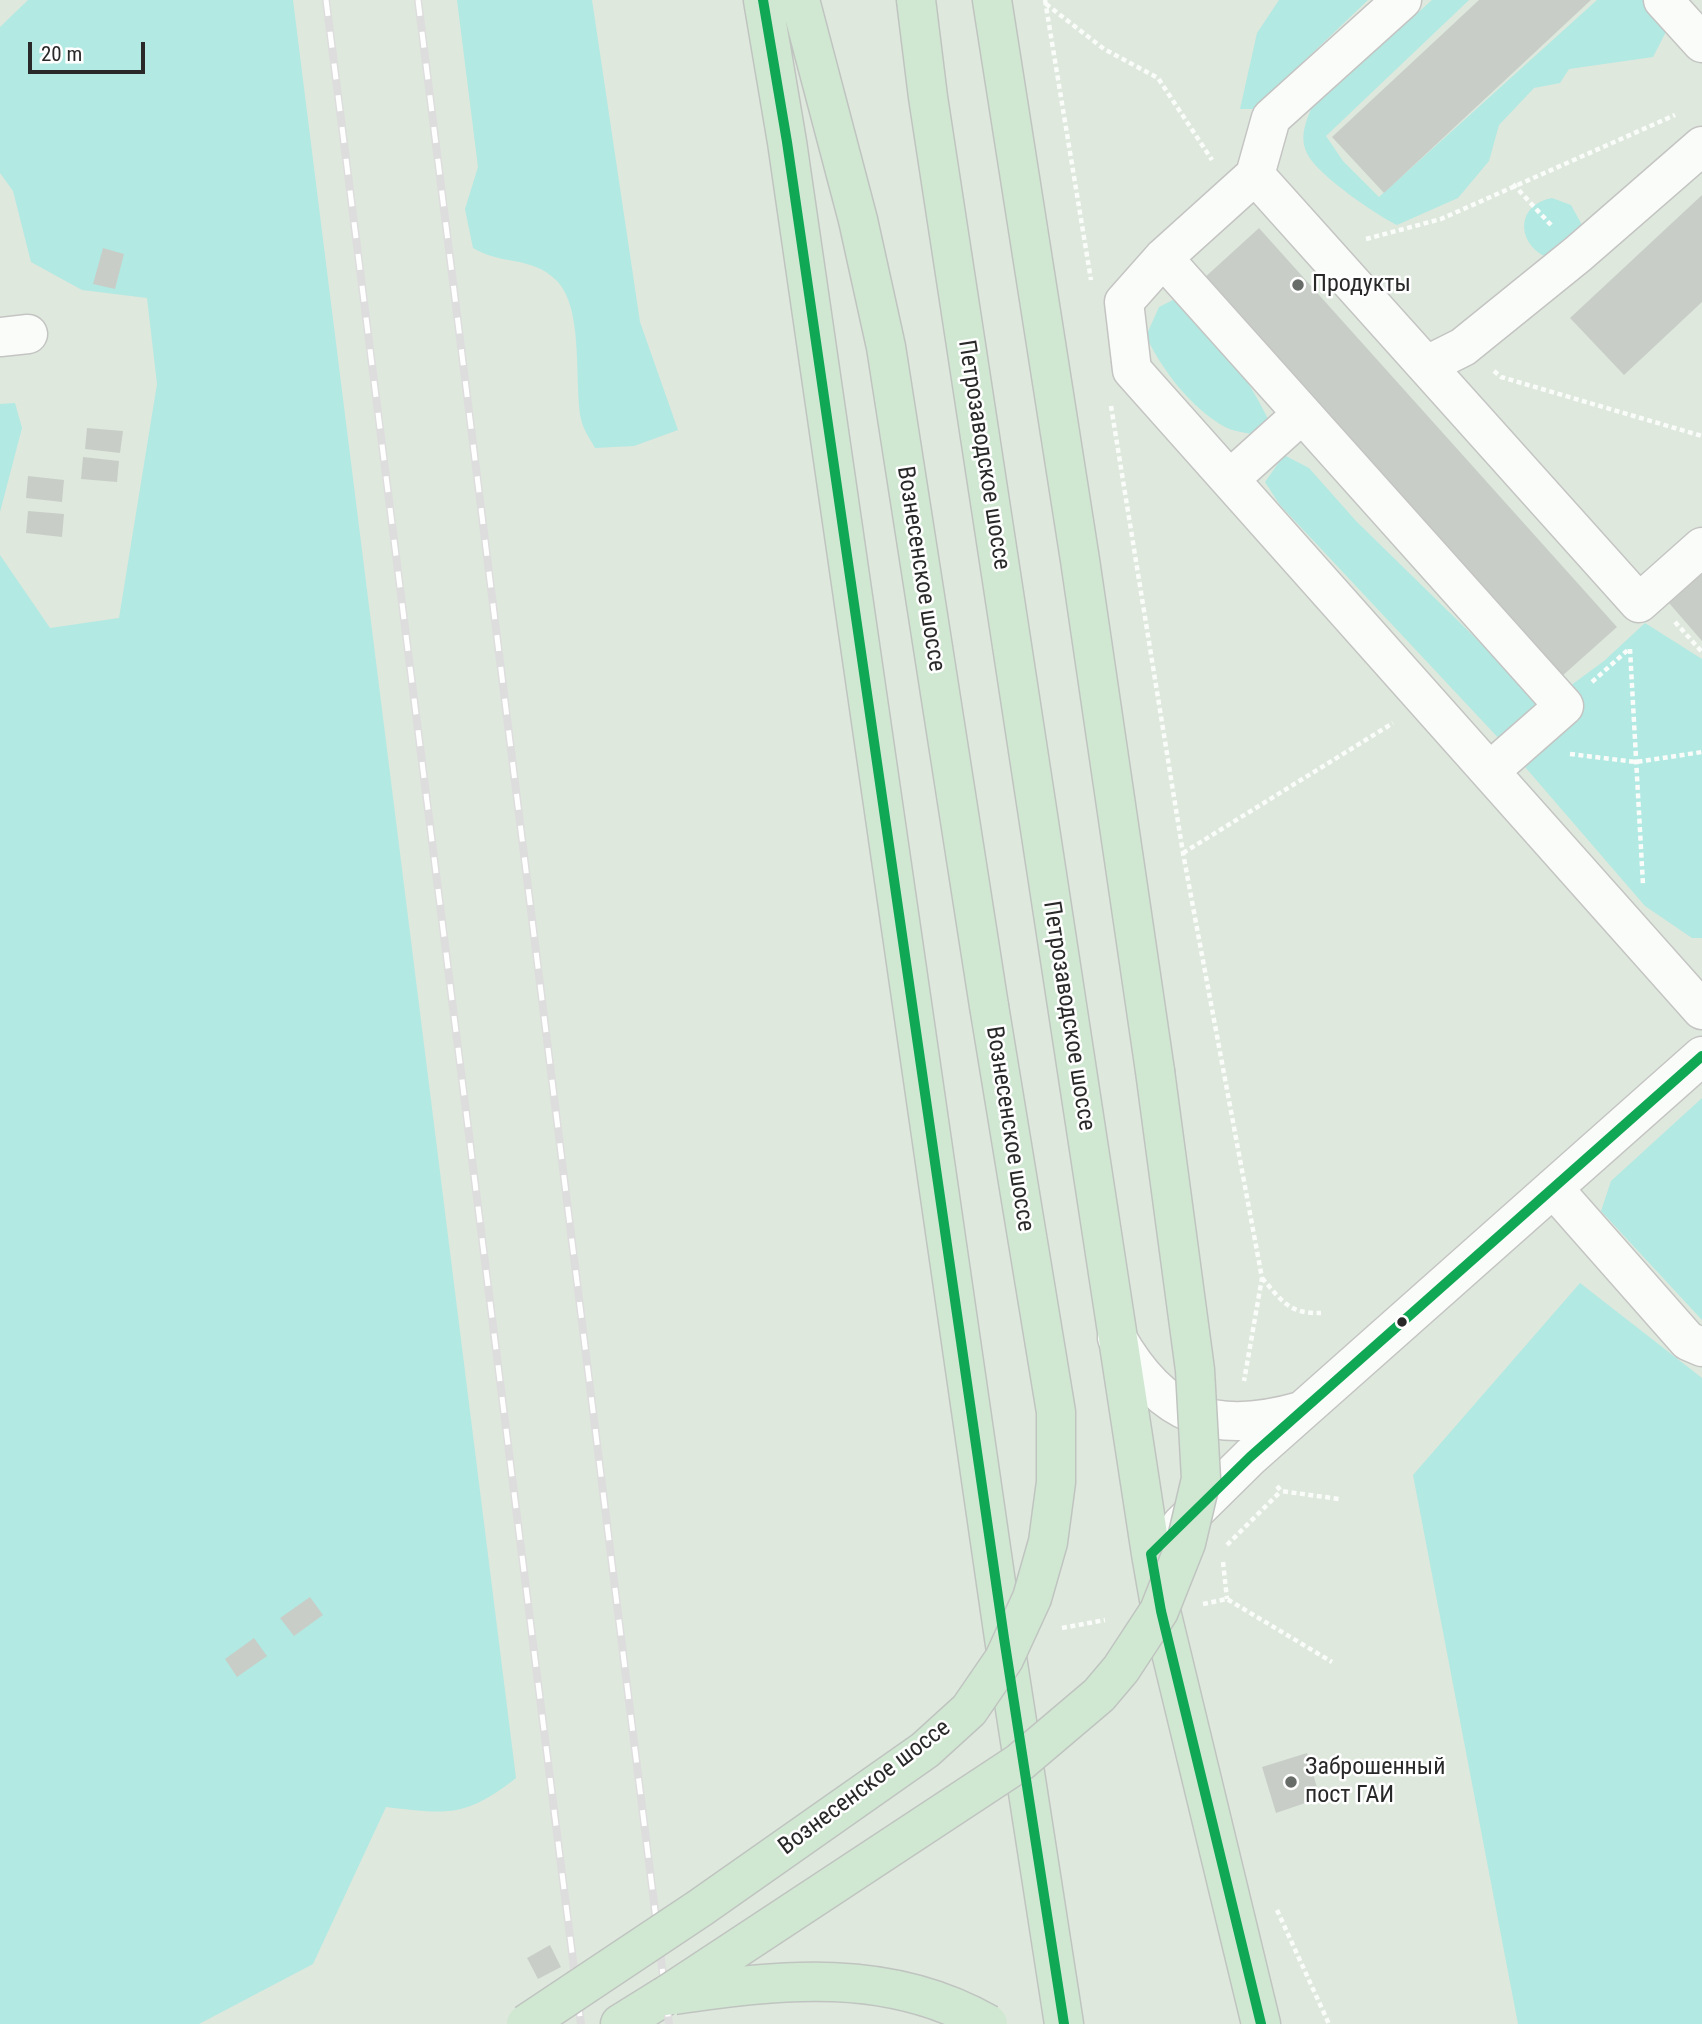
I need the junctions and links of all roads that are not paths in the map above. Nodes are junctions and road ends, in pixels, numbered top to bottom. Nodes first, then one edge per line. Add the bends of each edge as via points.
1 (763, 0) edge
2 (800, 0) edge
3 (916, 0) edge
4 (992, 0) edge
5 (1402, 0) edge
6 (1663, 0) edge
7 (1702, 43) edge
8 (1702, 146) edge
9 (1245, 184) junction
10 (1163, 258) junction
11 (1427, 365) junction
12 (1301, 415) junction
13 (1230, 479) junction
14 (1702, 547) edge
15 (1504, 759) junction
16 (1702, 1010) edge
17 (1702, 1056) edge
18 (1553, 1188) junction
19 (1117, 1338) junction
20 (1702, 1348) edge
21 (1303, 1410) junction
22 (1151, 1554) junction
23 (665, 1996) junction
24 (526, 2024) edge
25 (620, 2024) edge
26 (988, 2024) edge
27 (1064, 2024) edge
28 (1261, 2024) edge

1 - 27 main road
2 - 24 main road, Вознесенское шоссе, bridge via 886,347 1056,1412 1056,1482 1048,1542 1027,1610 1004,1659 969,1710 925,1750
3 - 19 main road, Петрозаводское шоссе
4 - 23 main road, bridge via 1155,1072 1195,1370 1201,1479 1186,1543 1159,1611 1099,1695 1020,1762
5 - 9 street via 1270,118
6 - 7 street
8 - 11 street via 1463,347
9 - 10 street
9 - 11 street via 1323,250
10 - 12 street
10 - 13 street via 1124,302 1132,370
11 - 14 street via 1639,603
12 - 13 street
12 - 15 street via 1564,706
13 - 15 street via 1420,694
15 - 16 street via 1647,948
17 - 18 street
18 - 20 street via 1688,1341
18 - 21 street
19 - 21 street via 1136,1370 1162,1397 1194,1414 1230,1423 1267,1420
19 - 22 main road, Петрозаводское шоссе
21 - 22 street
22 - 28 main road, Петрозаводское шоссе
23 - 25 main road
23 - 26 main road, bridge via 761,1982 877,1984 927,1997

